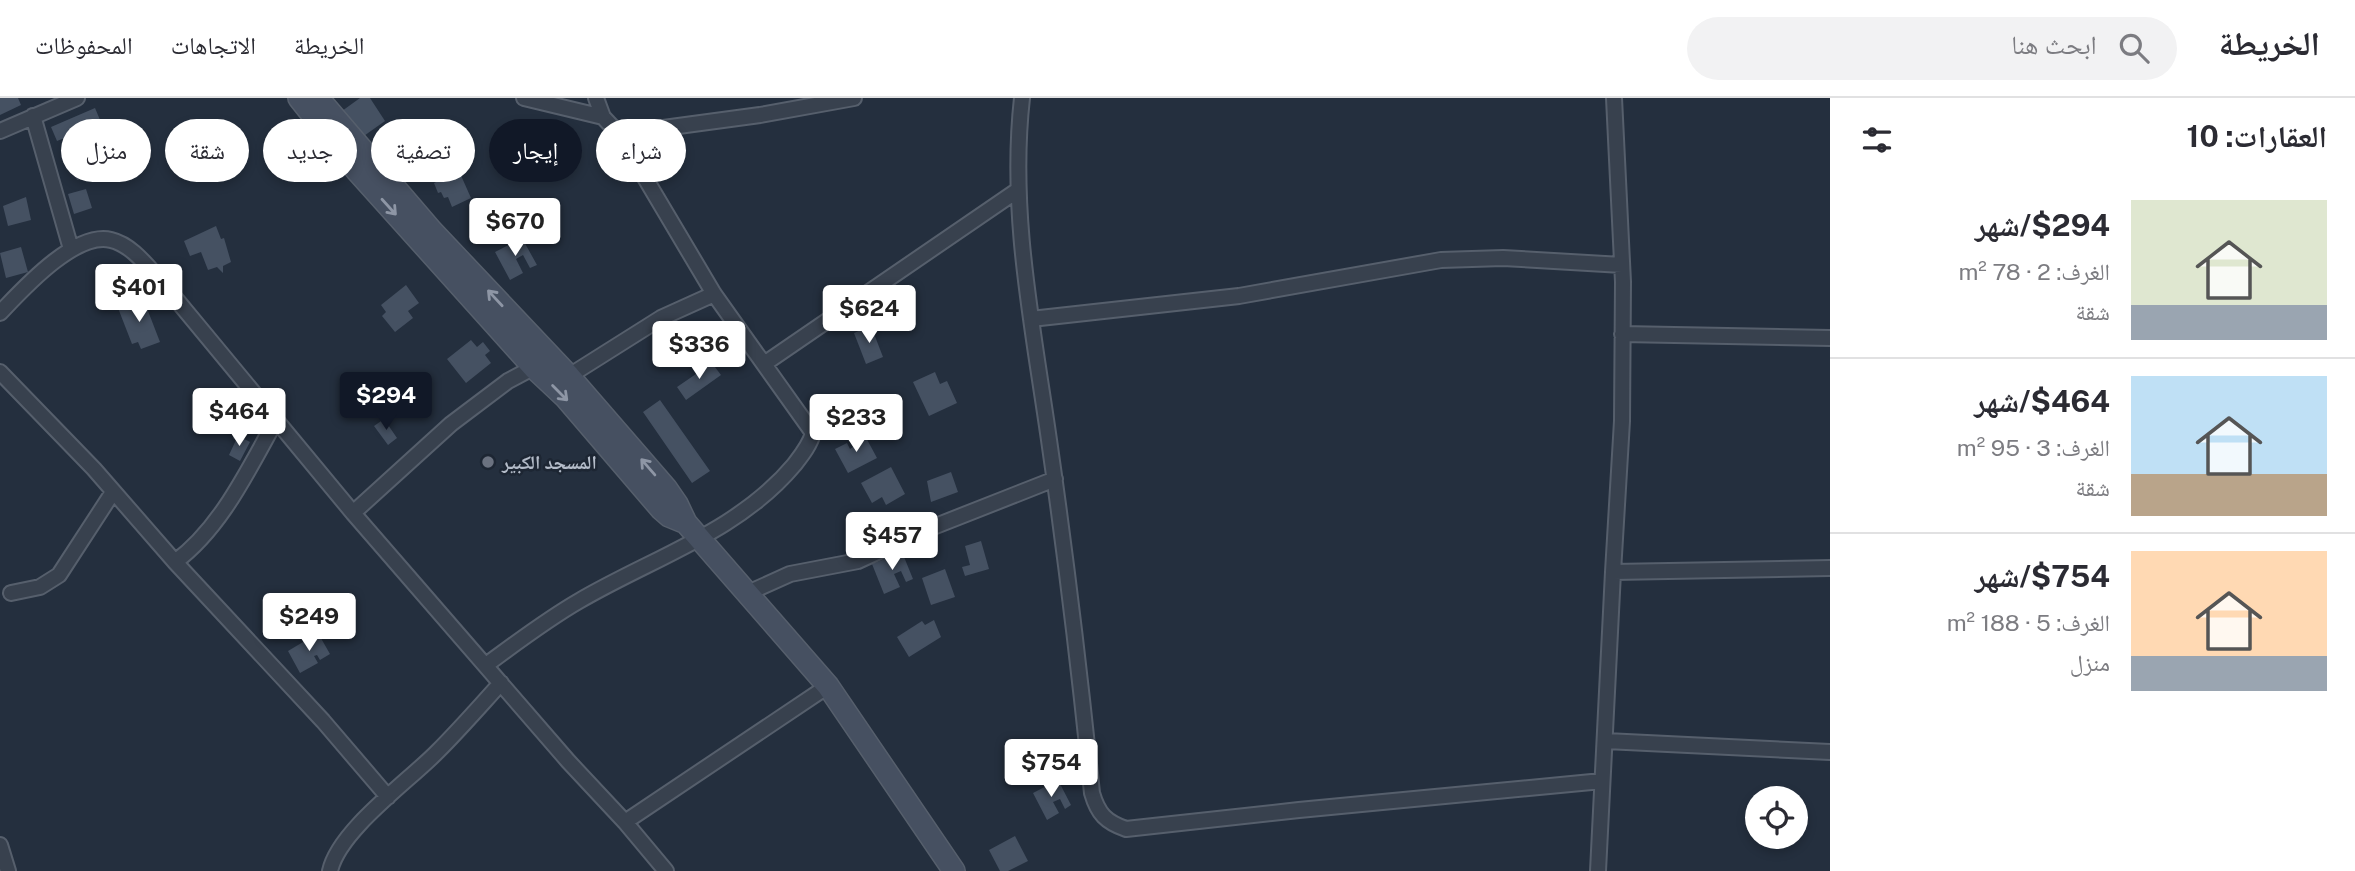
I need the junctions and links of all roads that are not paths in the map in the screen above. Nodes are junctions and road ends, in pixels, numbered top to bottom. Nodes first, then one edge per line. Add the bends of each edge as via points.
1 (77, 98) edge
2 (299, 98) edge
3 (318, 98) edge
4 (524, 98) edge
5 (596, 98) edge
6 (854, 98) edge
7 (1022, 98) edge
8 (1614, 98) edge
9 (33, 116) junction
10 (603, 117) joint
11 (686, 125) edge
12 (0, 131) edge
13 (648, 182) edge
14 (1018, 190) junction
15 (71, 250) junction
16 (1622, 265) junction
17 (714, 294) junction
18 (0, 313) edge
19 (1031, 319) junction
20 (1622, 334) junction
21 (1830, 338) edge
22 (542, 362) junction
23 (764, 364) junction
24 (0, 372) edge
25 (569, 376) junction
26 (276, 420) junction
27 (1055, 479) junction
28 (113, 492) junction
29 (353, 513) junction
30 (693, 531) junction
31 (175, 562) junction
32 (1830, 568) edge
33 (1613, 572) junction
34 (11, 593) dead end
35 (748, 593) junction
36 (486, 665) junction
37 (501, 683) junction
38 (828, 686) junction
39 (1606, 741) junction
40 (1830, 752) edge
41 (1602, 781) junction
42 (388, 797) junction
43 (625, 822) junction
44 (0, 845) edge
45 (8, 871) edge
46 (330, 871) edge
47 (666, 871) edge
48 (954, 871) edge
49 (1598, 871) edge

1 - 9 street
2 -> 22 street via 357,171
22 -> 3 street
4 - 10 street
5 - 10 street
6 - 11 street
7 - 14 street
8 - 16 street
9 - 12 street
9 - 15 street
13 - 17 street
14 - 19 street
14 - 23 street
15 - 18 street
15 - 26 street via 99,239 128,248
16 - 19 street via 1503,258 1441,260 1239,296
16 - 20 street
17 - 23 street
17 - 25 street via 661,318
19 - 27 street
20 - 21 street
20 - 33 street
22 - 25 street
22 - 29 street via 451,424
22 -> 30 street via 565,397 661,509
23 - 30 street via 813,437 775,487 754,506
24 - 28 street
30 -> 25 street via 666,488
26 - 29 street
26 - 31 street via 215,522
27 - 35 street via 859,561 790,574
27 - 41 street via 1092,793 1099,813 1114,825 1126,829
28 - 31 street
28 - 34 street via 59,575 40,587
29 - 36 street
30 - 35 street
30 - 36 street via 538,626
31 - 42 street
32 - 33 street
33 - 39 street
35 - 38 street
36 - 37 street
37 - 42 street
37 - 43 street
38 - 43 street
38 - 48 street
39 - 40 street
39 - 41 street
41 - 49 street
42 - 46 street via 356,829
43 - 47 street
44 - 45 street

